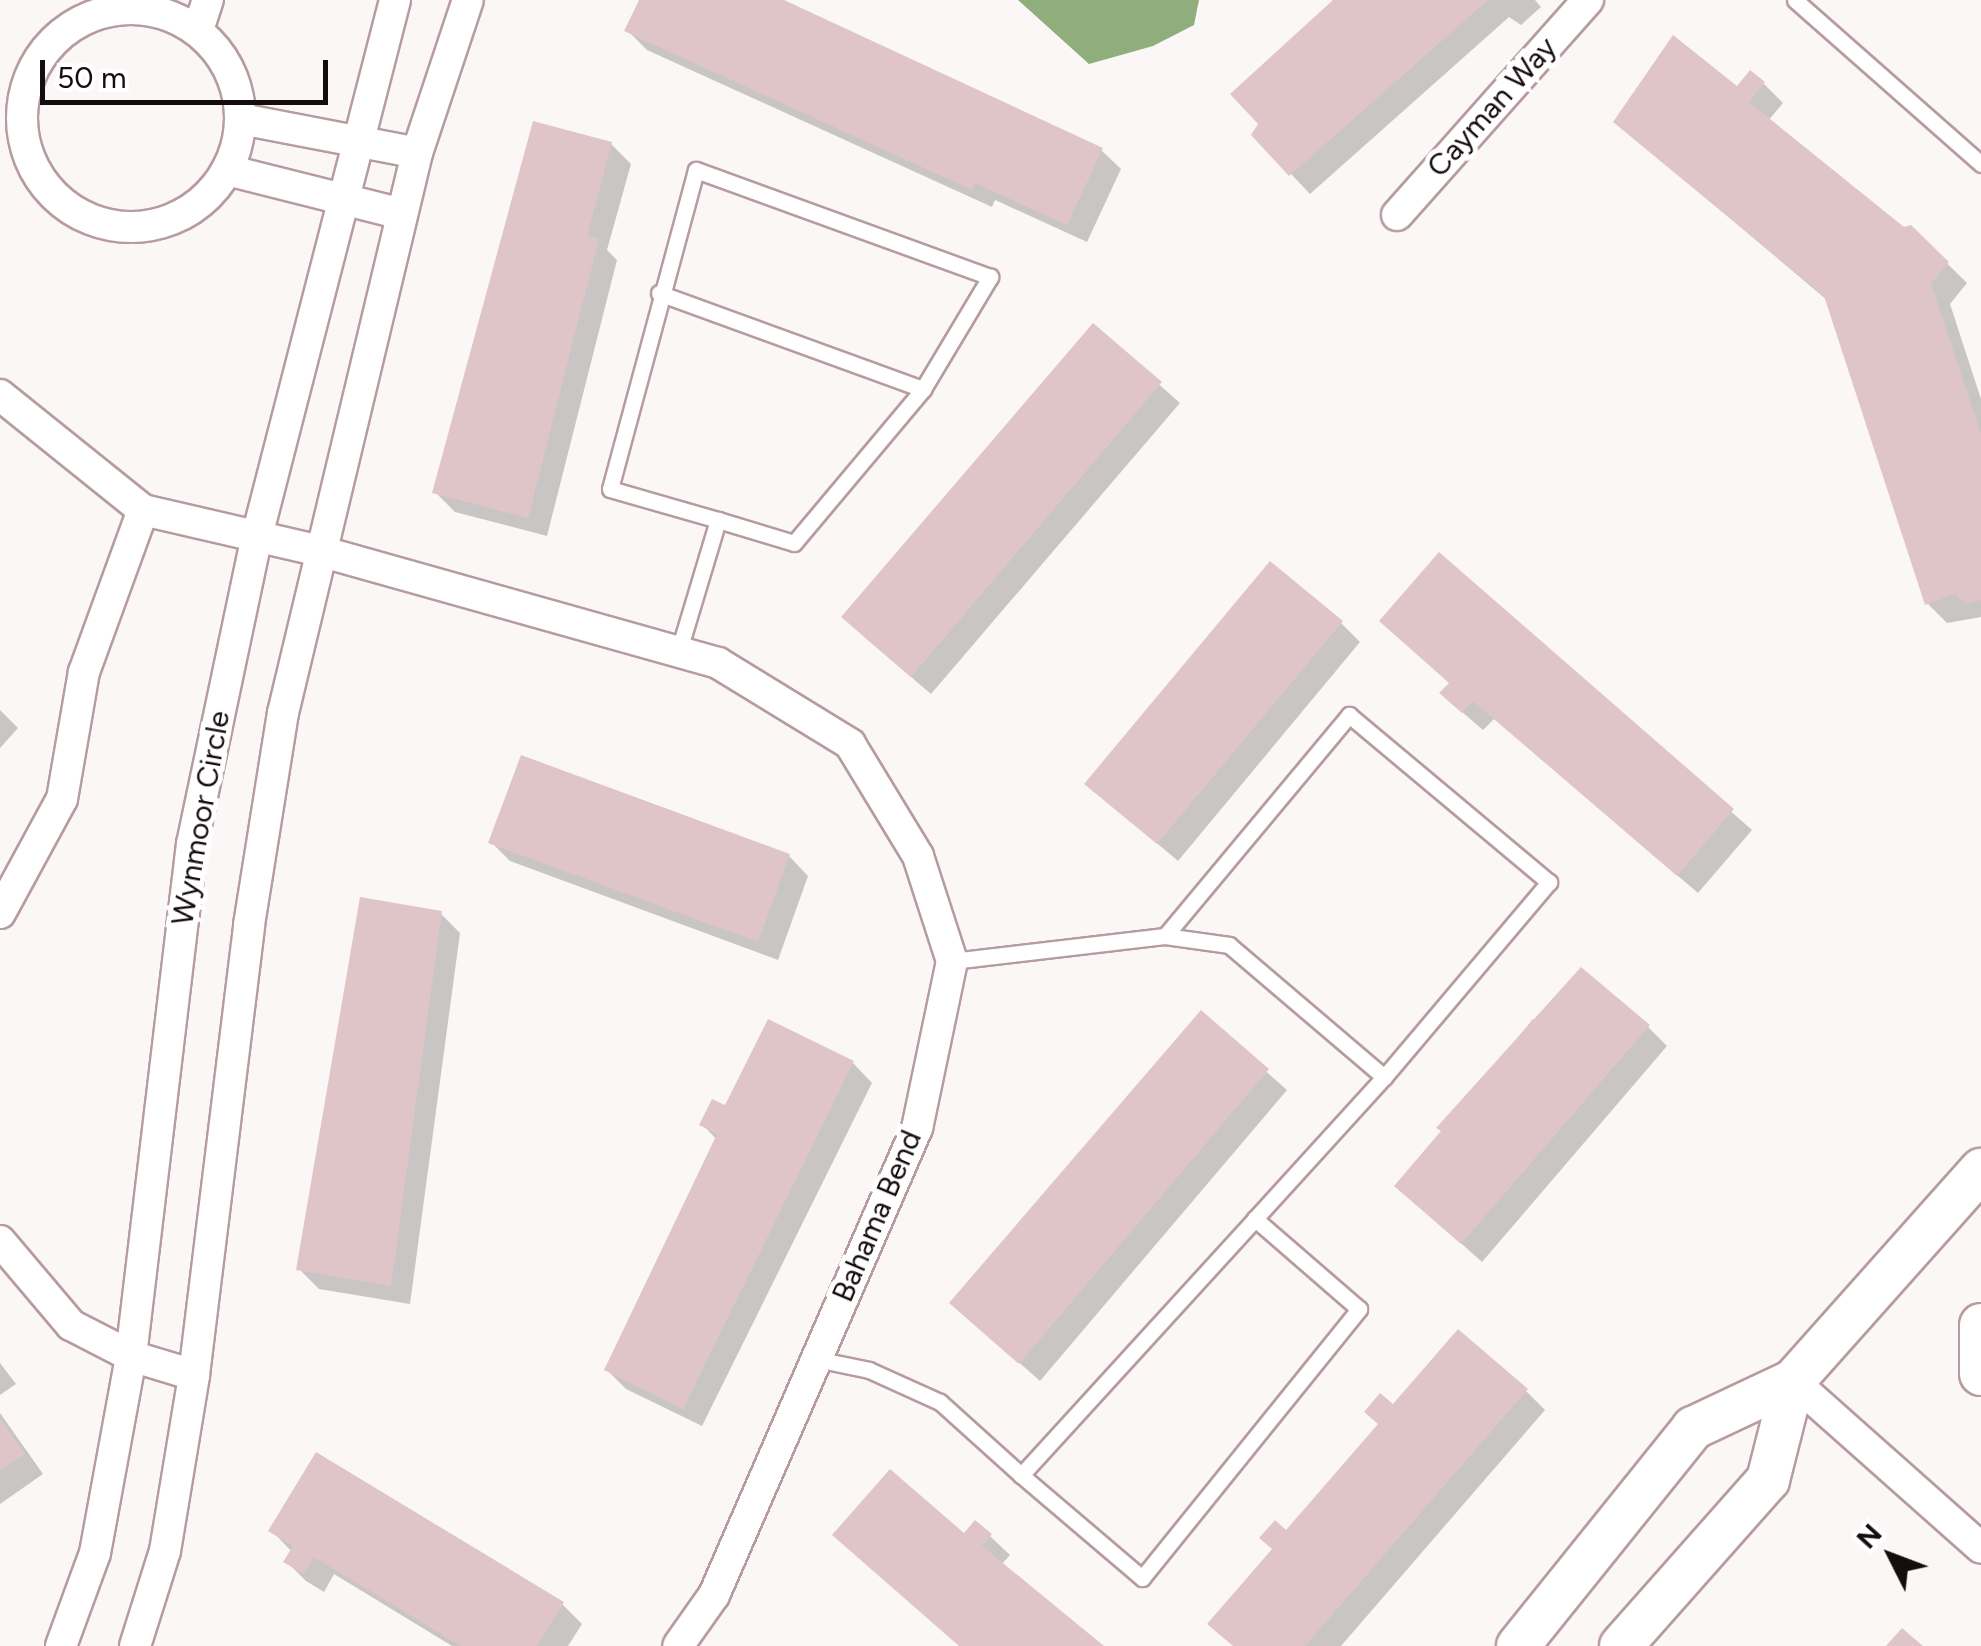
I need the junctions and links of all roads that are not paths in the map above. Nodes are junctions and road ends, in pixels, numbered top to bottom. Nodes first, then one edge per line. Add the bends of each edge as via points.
1 (208, 0) edge
2 (395, 0) edge
3 (468, 0) edge
4 (1588, 0) edge
5 (1795, 0) edge
6 (73, 9) edge
7 (198, 30) junction
8 (241, 119) junction
9 (354, 142) junction
10 (417, 153) junction
11 (1981, 164) edge
12 (226, 170) junction
13 (340, 200) junction
14 (402, 214) junction
15 (1397, 214) dead end
16 (660, 293) junction
17 (923, 389) junction
18 (0, 395) edge
19 (143, 510) junction
20 (718, 520) junction
21 (257, 536) junction
22 (320, 552) junction
23 (679, 650) junction
24 (0, 914) edge
25 (1164, 936) junction
26 (952, 961) junction
27 (1384, 1077) junction
28 (1981, 1170) edge
29 (1254, 1219) junction
30 (0, 1241) edge
31 (1981, 1325) edge
32 (131, 1356) junction
33 (816, 1359) junction
34 (1981, 1374) edge
35 (194, 1375) junction
36 (1793, 1381) junction
37 (1021, 1476) junction
38 (1981, 1548) edge
39 (61, 1646) edge
40 (135, 1646) edge
41 (678, 1646) edge
42 (1518, 1646) edge
43 (1621, 1646) edge

1 - 7 street
2 - 9 street, Wynmoor Circle
3 - 10 street, Wynmoor Circle
4 - 15 street, Cayman Way
5 - 11 lane
6 - 7 street via 143,8
6 - 12 street via 32,70 22,105 30,159 61,204 93,222 130,228 166,223 198,205
7 - 8 street via 230,70
8 - 9 street
8 - 12 street
9 - 10 street
9 - 13 street, Wynmoor Circle
10 - 14 street, Wynmoor Circle
12 - 13 street
13 - 14 street
13 - 21 street, Wynmoor Circle
14 - 22 street, Wynmoor Circle
16 - 17 lane
16 - 17 lane via 696,170 990,277
16 - 20 lane via 610,489
17 - 20 lane via 794,544
18 - 19 street
19 - 21 street
19 - 24 street via 84,672 62,799
20 - 23 lane
21 - 22 street
21 - 32 street, Wynmoor Circle via 192,844
22 - 23 street
22 - 35 street, Wynmoor Circle via 283,713 249,924
23 - 26 street via 718,663 850,744 918,856
25 - 26 lane
25 - 27 lane via 1229,945
25 - 27 lane via 1349,714 1549,882
26 - 33 street, Bahama Bend via 916,1128
27 - 29 lane
28 - 36 main road
29 - 37 lane
29 - 37 lane via 1359,1309 1142,1578
30 - 32 street via 72,1326
31 - 34 main road
32 - 35 street
32 - 39 street, Wynmoor Circle via 95,1553
33 - 37 lane via 869,1370 940,1402
33 - 41 street, Bahama Bend via 714,1595
35 - 40 street, Wynmoor Circle via 165,1552
36 - 38 street
36 - 42 main road via 1693,1428
36 - 43 main road via 1768,1480

